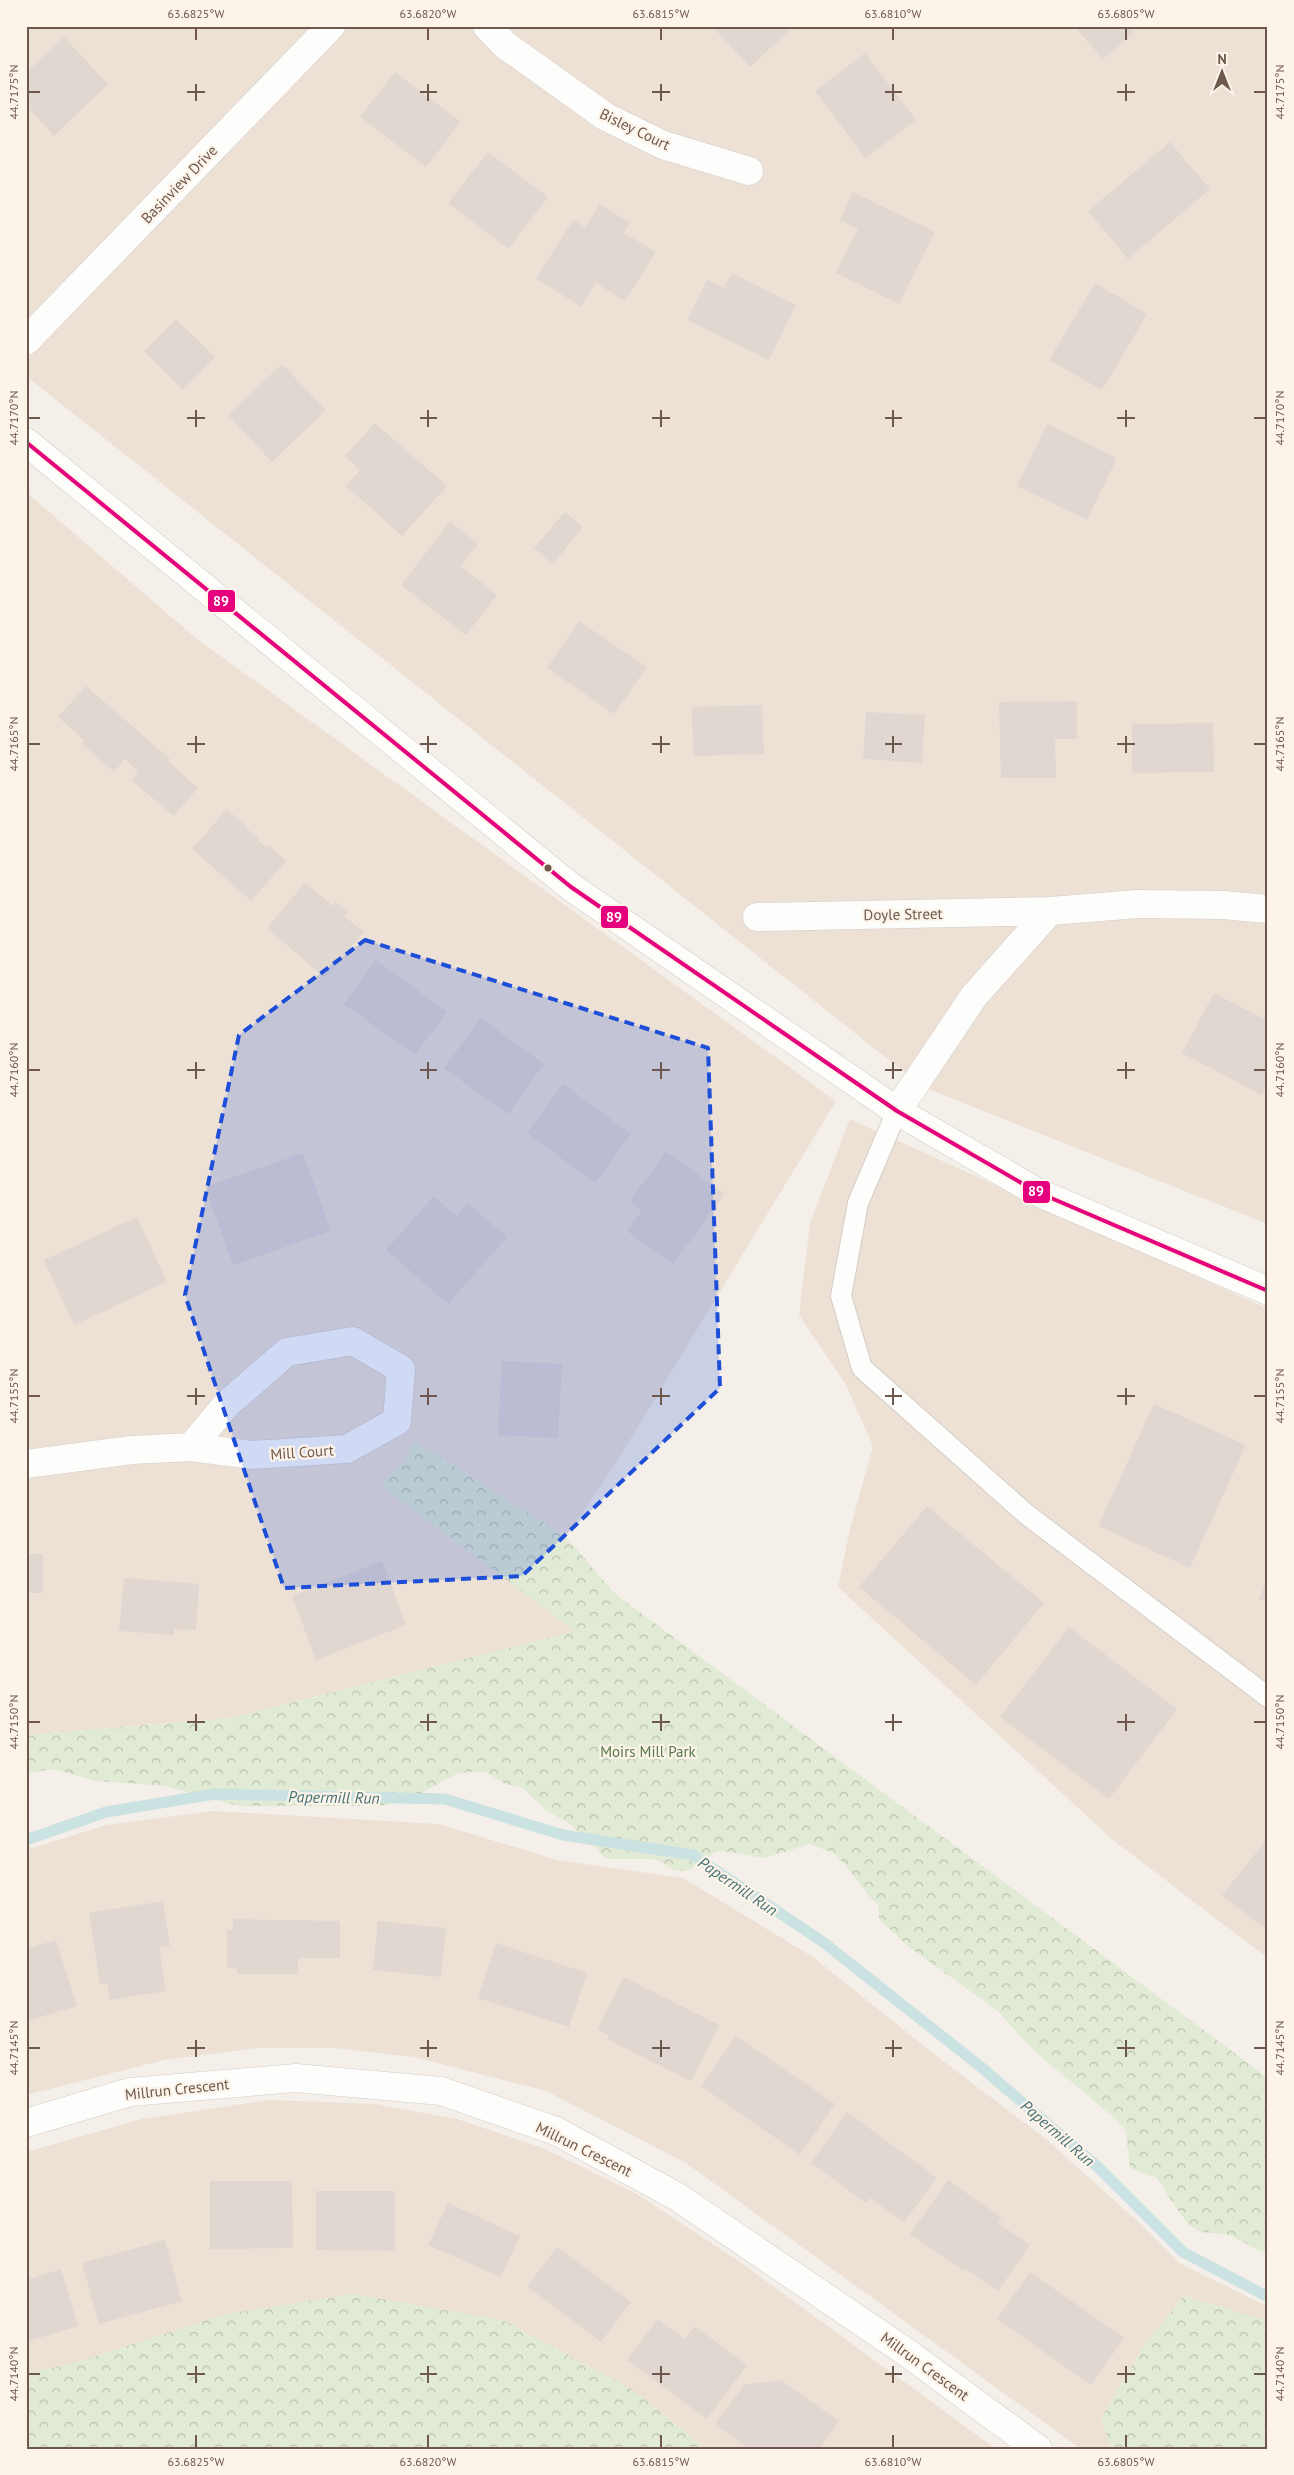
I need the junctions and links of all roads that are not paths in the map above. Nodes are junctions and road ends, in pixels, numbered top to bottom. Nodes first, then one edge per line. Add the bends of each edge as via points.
1 (331, 26) edge
2 (487, 26) edge
3 (749, 171) dead end
4 (26, 341) edge
5 (26, 442) edge
6 (1268, 909) edge
7 (1050, 911) junction
8 (757, 917) dead end
9 (897, 1111) junction
10 (1268, 1291) edge
11 (191, 1447) junction
12 (26, 1464) edge
13 (1268, 1697) edge
14 (26, 2122) edge
15 (1038, 2449) edge

1 - 4 street, Basinview Drive
2 - 3 street, Bisley Court via 505,45 606,117 663,145
5 - 9 street via 571,887
6 - 7 street, Doyle Street via 1138,904
7 - 8 street, Doyle Street
7 - 9 street via 974,996
9 - 10 street via 1036,1192
9 - 13 lane via 858,1204 841,1296 862,1368 1026,1514
11 - 11 street, Mill Court via 252,1455 347,1449 397,1421 401,1369 353,1341 287,1352 227,1404
11 - 12 street, Mill Court via 132,1450
14 - 15 street, Millrun Crescent via 130,2092 296,2078 442,2092 556,2131 676,2196 906,2352

